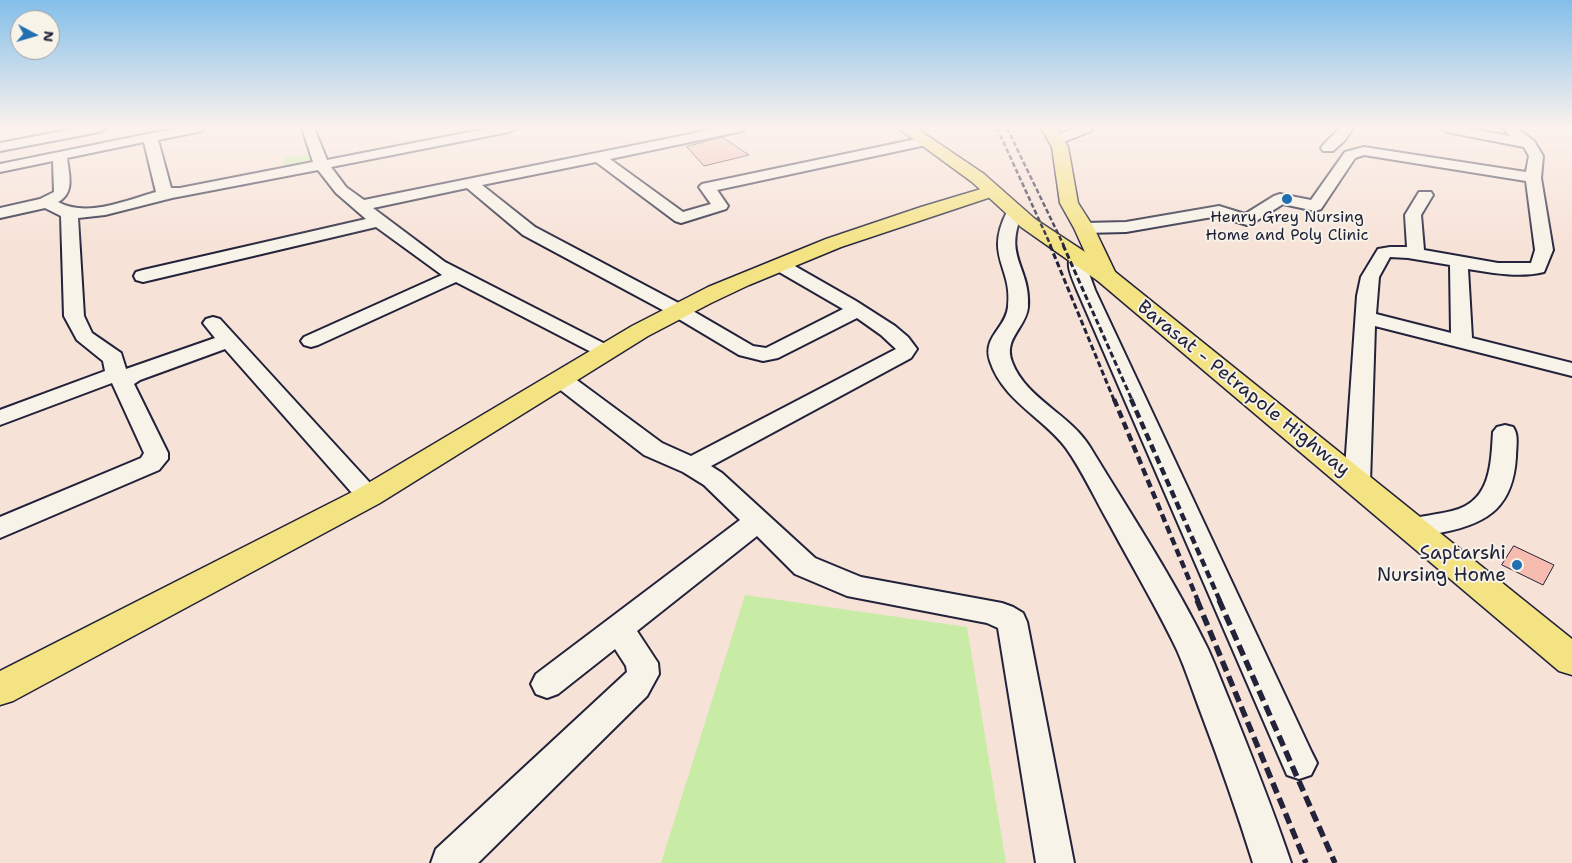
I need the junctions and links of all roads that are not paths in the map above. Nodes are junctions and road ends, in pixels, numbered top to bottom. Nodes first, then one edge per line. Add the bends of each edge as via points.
1 (61, 168) edge
2 (157, 168) edge
3 (299, 168) edge
4 (324, 168) edge
5 (537, 168) edge
6 (614, 168) edge
7 (780, 168) edge
8 (964, 168) edge
9 (1064, 168) edge
10 (1341, 168) edge
11 (1472, 168) edge
12 (1534, 168) edge
13 (1533, 178) junction
14 (470, 182) junction
15 (992, 191) junction
16 (168, 194) junction
17 (1425, 195) dead end
18 (44, 203) junction
19 (360, 206) junction
20 (1015, 212) junction
21 (0, 213) edge
22 (69, 213) junction
23 (379, 222) junction
24 (1084, 228) junction
25 (1416, 254) junction
26 (1078, 257) junction
27 (1459, 261) junction
28 (780, 265) junction
29 (456, 275) junction
30 (143, 276) dead end
31 (1106, 276) junction
32 (857, 310) junction
33 (679, 311) junction
34 (1365, 317) junction
35 (311, 341) dead end
36 (1462, 342) junction
37 (606, 352) junction
38 (1572, 370) edge
39 (125, 375) junction
40 (562, 380) junction
41 (4, 412) edge
42 (1505, 432) dead end
43 (692, 466) junction
44 (1357, 483) junction
45 (369, 496) junction
46 (758, 521) junction
47 (0, 528) edge
48 (1412, 528) junction
49 (619, 629) junction
50 (1572, 660) edge
51 (547, 684) dead end
52 (0, 689) edge
53 (1299, 763) dead end
54 (450, 863) edge
55 (1054, 863) edge
56 (1272, 863) edge

1 - 18 street via 62,191
2 - 16 street via 162,190
3 - 16 street
4 - 19 street via 341,190
5 - 14 street
6 - 7 street via 681,218 720,206 707,186
8 - 15 main road, Barasat - Petrapole Highway
9 - 24 main road via 1069,203
10 - 24 street via 1315,206 1280,198 1247,220 1220,211 1126,227
11 - 13 street
12 - 13 street
13 - 27 street via 1544,250 1538,268 1502,269
14 - 19 street
14 - 33 street via 529,231
15 - 20 main road, Barasat - Petrapole Highway
15 - 28 main road via 838,242
16 - 22 street via 106,209
17 - 25 street via 1414,215
18 - 21 street
18 - 22 street
19 - 23 street
20 - 26 main road, Barasat - Petrapole Highway
20 - 56 street via 1006,238 1018,296 1015,319 1000,341 1001,363 1020,392 1076,444 1166,599 1211,697
22 - 39 street via 74,316 84,336 113,358
23 - 29 street
23 - 30 street
24 - 31 main road
25 - 27 street
25 - 34 street via 1384,253 1370,277
26 - 31 main road, Barasat - Petrapole Highway
26 - 53 street via 1078,268 1086,290
27 - 36 street
28 - 32 street
28 - 33 main road via 741,280
29 - 35 street
29 - 37 street
31 - 44 main road, Barasat - Petrapole Highway
32 - 33 street via 771,354 763,355 746,351
32 - 43 street via 902,340 907,349 904,354
33 - 37 main road
34 - 36 street
34 - 44 street
36 - 38 street
37 - 40 main road
39 - 41 street via 95,381
39 - 45 street via 221,331
39 - 47 street via 124,388 156,459 141,469
40 - 43 street via 653,449
40 - 45 main road
42 - 48 street via 1500,480 1492,498 1479,513
43 - 46 street via 713,479
44 - 48 main road, Barasat - Petrapole Highway
45 - 52 main road
46 - 49 street
46 - 55 street via 805,566 836,581 856,588 987,611 1012,622
48 - 50 main road, Barasat - Petrapole Highway
49 - 51 street
49 - 54 street via 642,663 643,674 636,686

